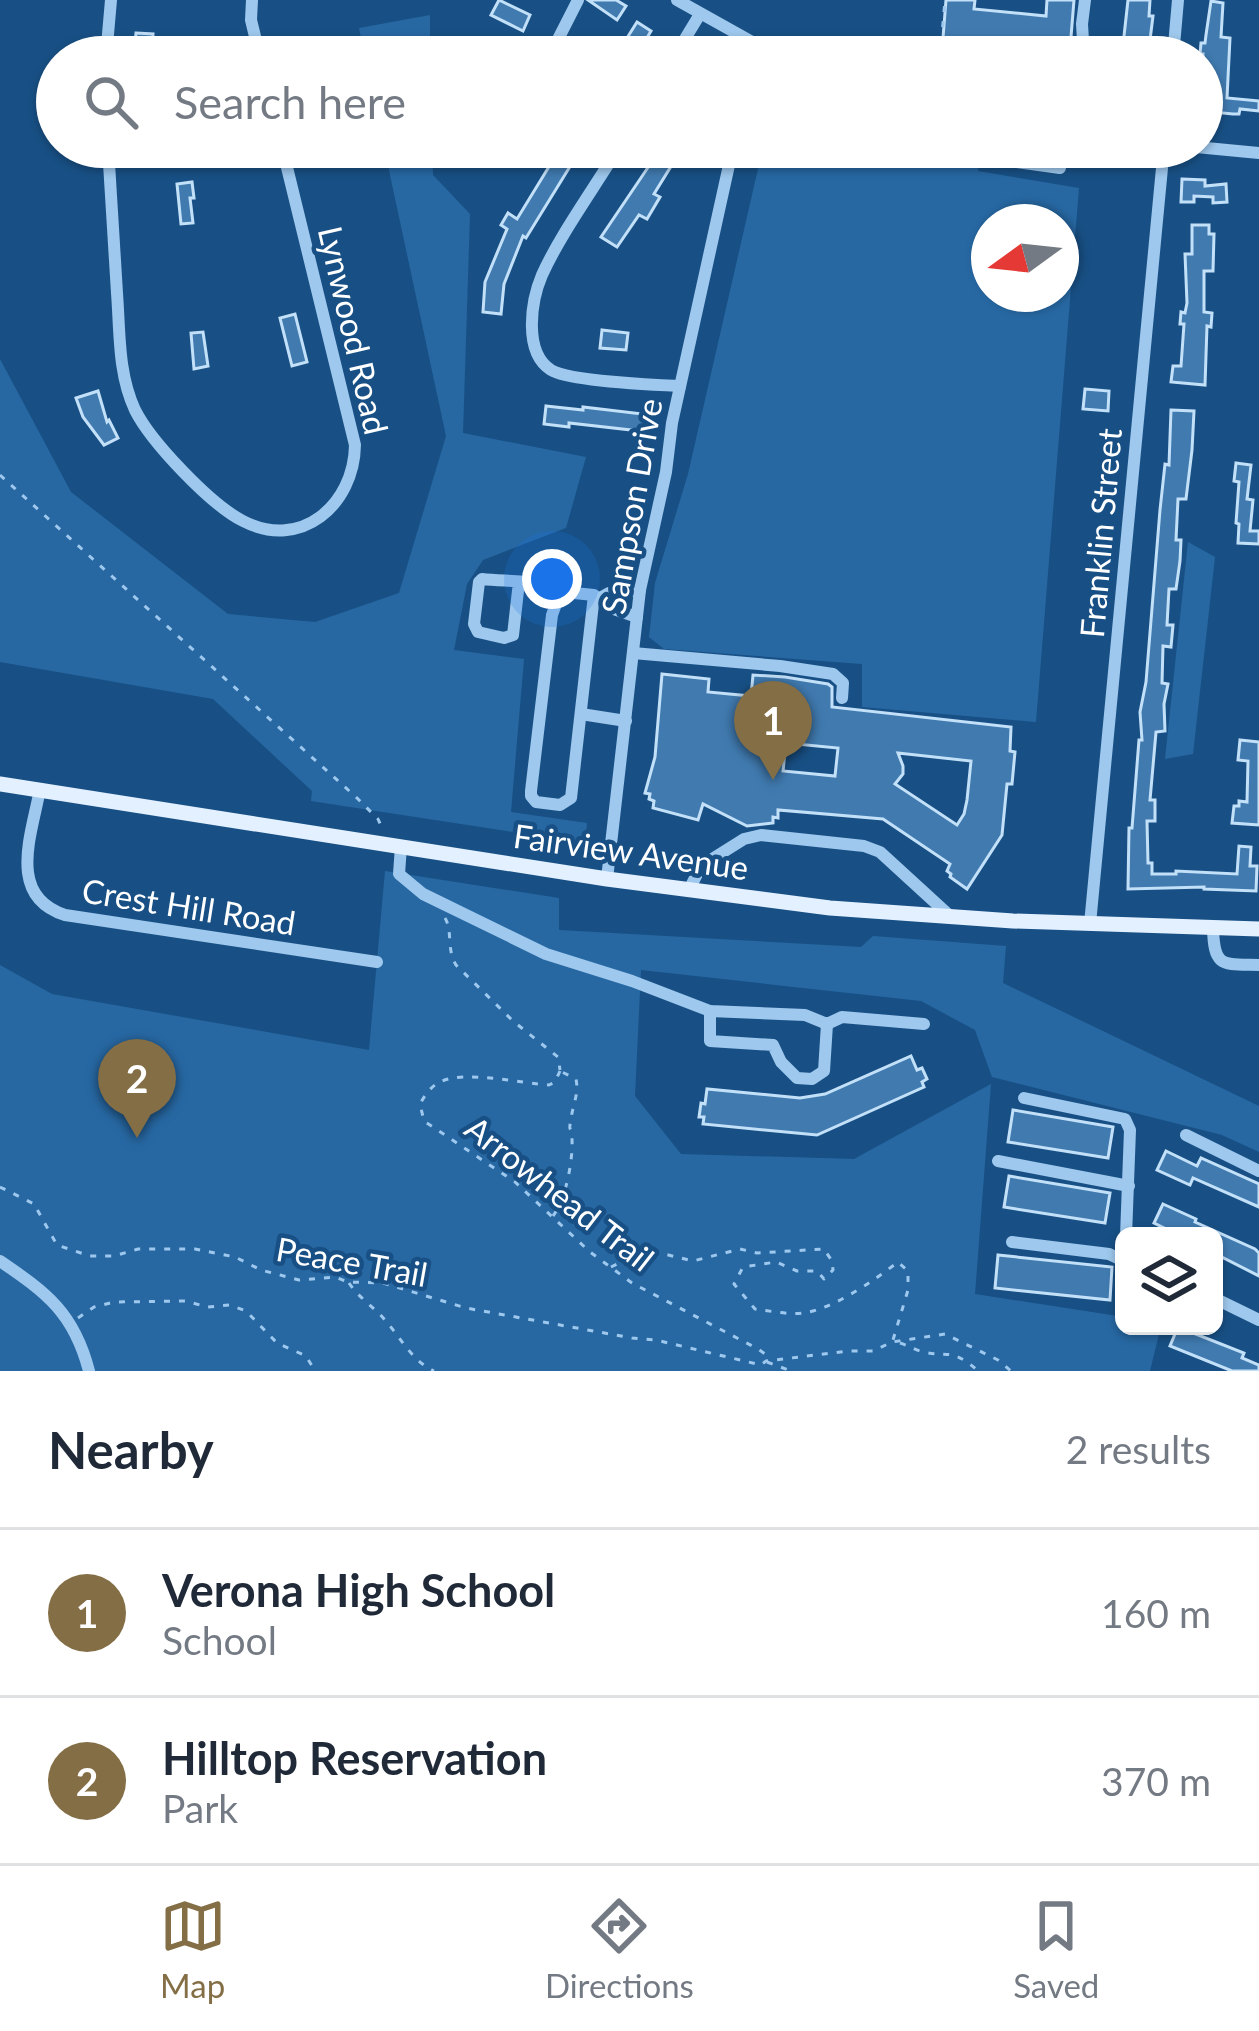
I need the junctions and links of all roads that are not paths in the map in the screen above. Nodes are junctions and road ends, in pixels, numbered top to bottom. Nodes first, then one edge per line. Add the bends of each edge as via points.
1 (111, 0) edge
2 (252, 0) edge
3 (578, 0) edge
4 (677, 0) edge
5 (1084, 0) edge
6 (1178, 0) edge
7 (696, 8) edge
8 (108, 36) edge
9 (255, 36) edge
10 (560, 36) edge
11 (683, 36) edge
12 (735, 36) edge
13 (1083, 36) edge
14 (1175, 36) edge
15 (1223, 150) edge
16 (1259, 153) edge
17 (109, 168) edge
18 (287, 168) edge
19 (606, 168) edge
20 (728, 168) edge
21 (1162, 168) edge
22 (680, 386) junction
23 (519, 582) junction
24 (640, 590) junction
25 (564, 592) junction
26 (597, 596) junction
27 (637, 617) junction
28 (633, 653) junction
29 (842, 698) dead end
30 (580, 715) junction
31 (626, 721) junction
32 (0, 784) edge
33 (40, 790) junction
34 (395, 845) junction
35 (607, 879) junction
36 (689, 890) junction
37 (952, 918) junction
38 (1090, 924) junction
39 (1213, 928) junction
40 (1259, 929) edge
41 (377, 962) dead end
42 (1259, 965) edge
43 (710, 1011) junction
44 (827, 1024) junction
45 (924, 1024) dead end
46 (1024, 1098) dead end
47 (1186, 1135) dead end
48 (998, 1161) dead end
49 (1259, 1171) edge
50 (1129, 1186) junction
51 (1127, 1227) edge
52 (1012, 1242) dead end
53 (1115, 1257) edge
54 (0, 1261) edge
55 (1223, 1302) edge
56 (1259, 1320) edge
57 (89, 1371) edge

1 - 8 street
2 - 9 street
3 - 10 street
4 - 7 street
5 - 13 street
6 - 14 street
7 - 11 street
7 - 12 street
15 - 16 street
17 - 18 street, Lynwood Road via 121,360 134,406 163,451 218,503 248,524 283,529 334,506 350,479 355,445
19 - 22 street via 543,273 534,348 558,373
20 - 22 street, Sampson Drive
21 - 38 street, Franklin Street
22 - 24 street, Sampson Drive
23 - 23 street via 479,582 478,632 513,635
23 - 25 street
24 - 26 street
24 - 27 street, Sampson Drive
25 - 26 street
25 - 30 street via 552,615 531,790 536,802 571,798
26 - 27 street
26 - 30 street
27 - 28 street, Sampson Drive
28 - 29 street via 833,674 843,683
28 - 31 street, Sampson Drive
30 - 31 street
31 - 35 street, Sampson Drive
32 - 33 main road, Fairview Avenue
33 - 34 main road, Fairview Avenue
33 - 41 street, Crest Hill Road via 26,871 50,910
34 - 35 main road, Fairview Avenue
34 - 43 street via 399,874 430,898 546,954
35 - 36 main road, Fairview Avenue
36 - 37 main road, Fairview Avenue
36 - 37 street via 700,866 744,838 864,846
37 - 38 main road, Fairview Avenue
38 - 39 main road, Fairview Avenue
39 - 40 main road, Fairview Avenue
39 - 42 street via 1220,961
43 - 44 street
43 - 44 street via 710,1041 773,1046 796,1078 824,1070
44 - 45 street via 842,1016
46 - 50 street via 1125,1119
47 - 49 street
48 - 50 street
50 - 51 street
52 - 53 street
54 - 57 street via 60,1308
55 - 56 street

